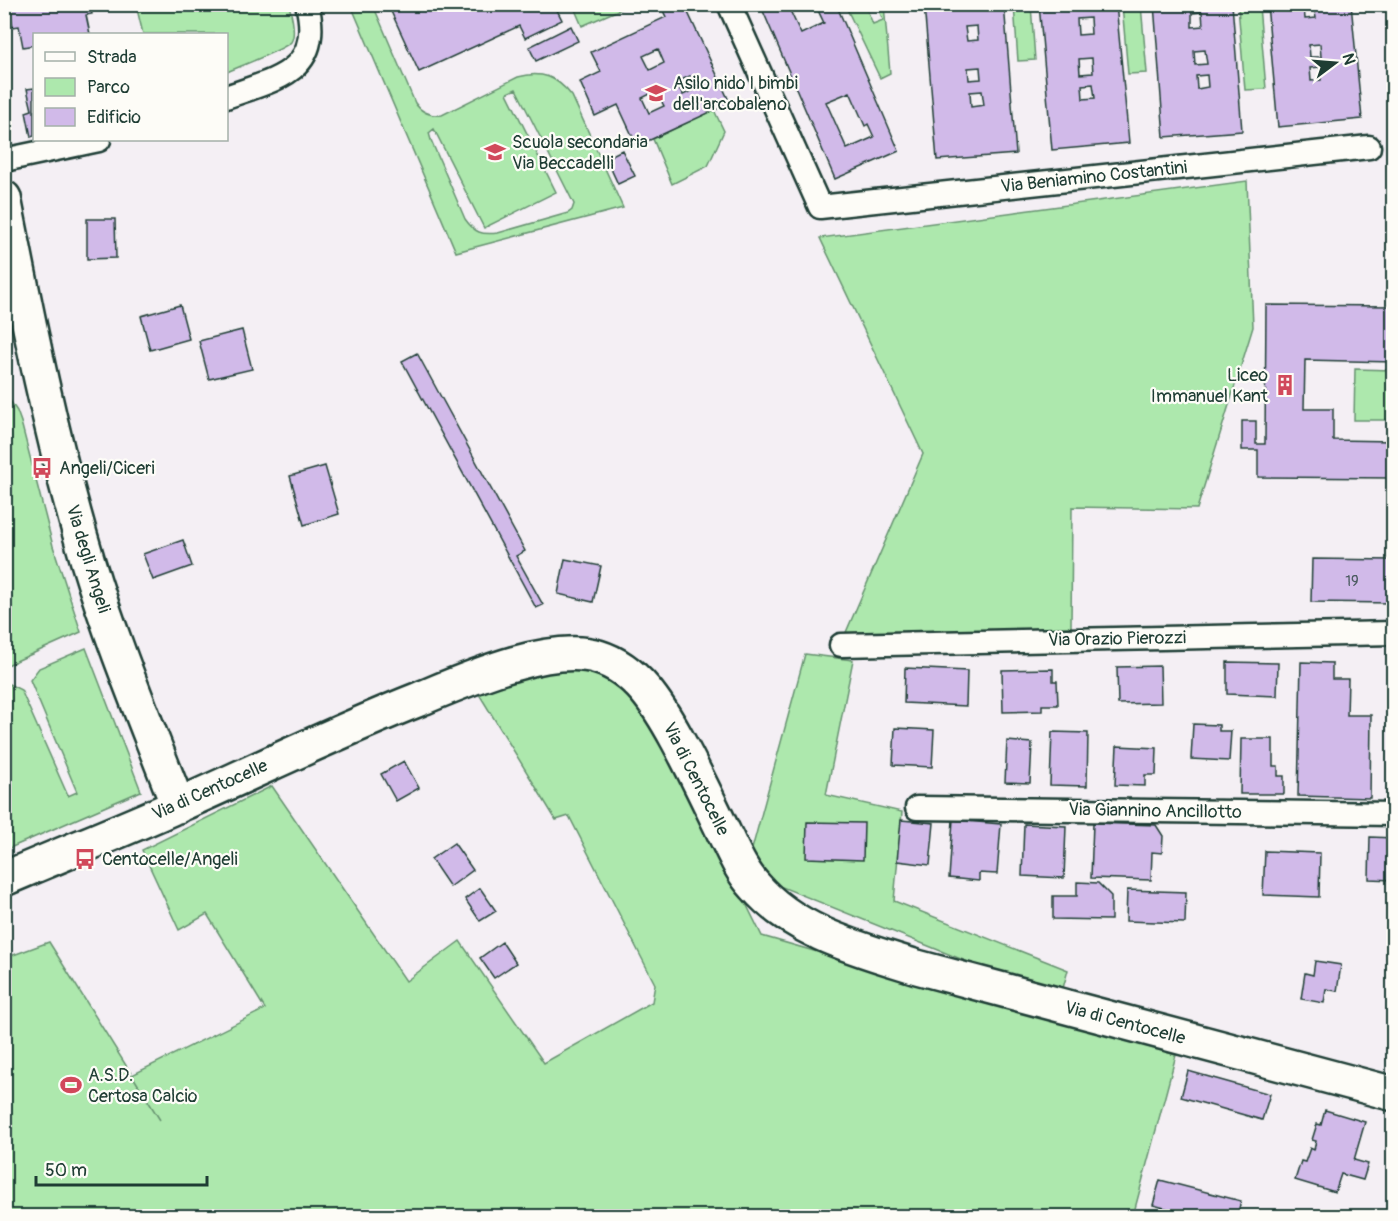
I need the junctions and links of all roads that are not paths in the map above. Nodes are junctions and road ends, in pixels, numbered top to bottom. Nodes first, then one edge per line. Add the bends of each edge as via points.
1 (307, 4) edge
2 (729, 4) edge
3 (228, 96) edge
4 (94, 141) edge
5 (1368, 147) dead end
6 (4, 160) edge
7 (4, 198) edge
8 (1394, 633) edge
9 (841, 645) dead end
10 (178, 806) junction
11 (917, 808) dead end
12 (1394, 814) edge
13 (4, 879) edge
14 (1394, 1094) edge

1 - 3 street via 310,30 304,57 283,76
2 - 5 street, Via Beniamino Costantini via 820,207
4 - 6 street
7 - 10 street, Via degli Angeli via 43,390 72,507 108,625
8 - 9 street, Via Orazio Pierozzi
10 - 13 street, Via di Centocelle
10 - 14 street, Via di Centocelle via 473,677 548,656 569,653 599,657 626,672 653,698 753,885 788,915 816,932 916,967
11 - 12 street, Via Giannino Ancillotto

